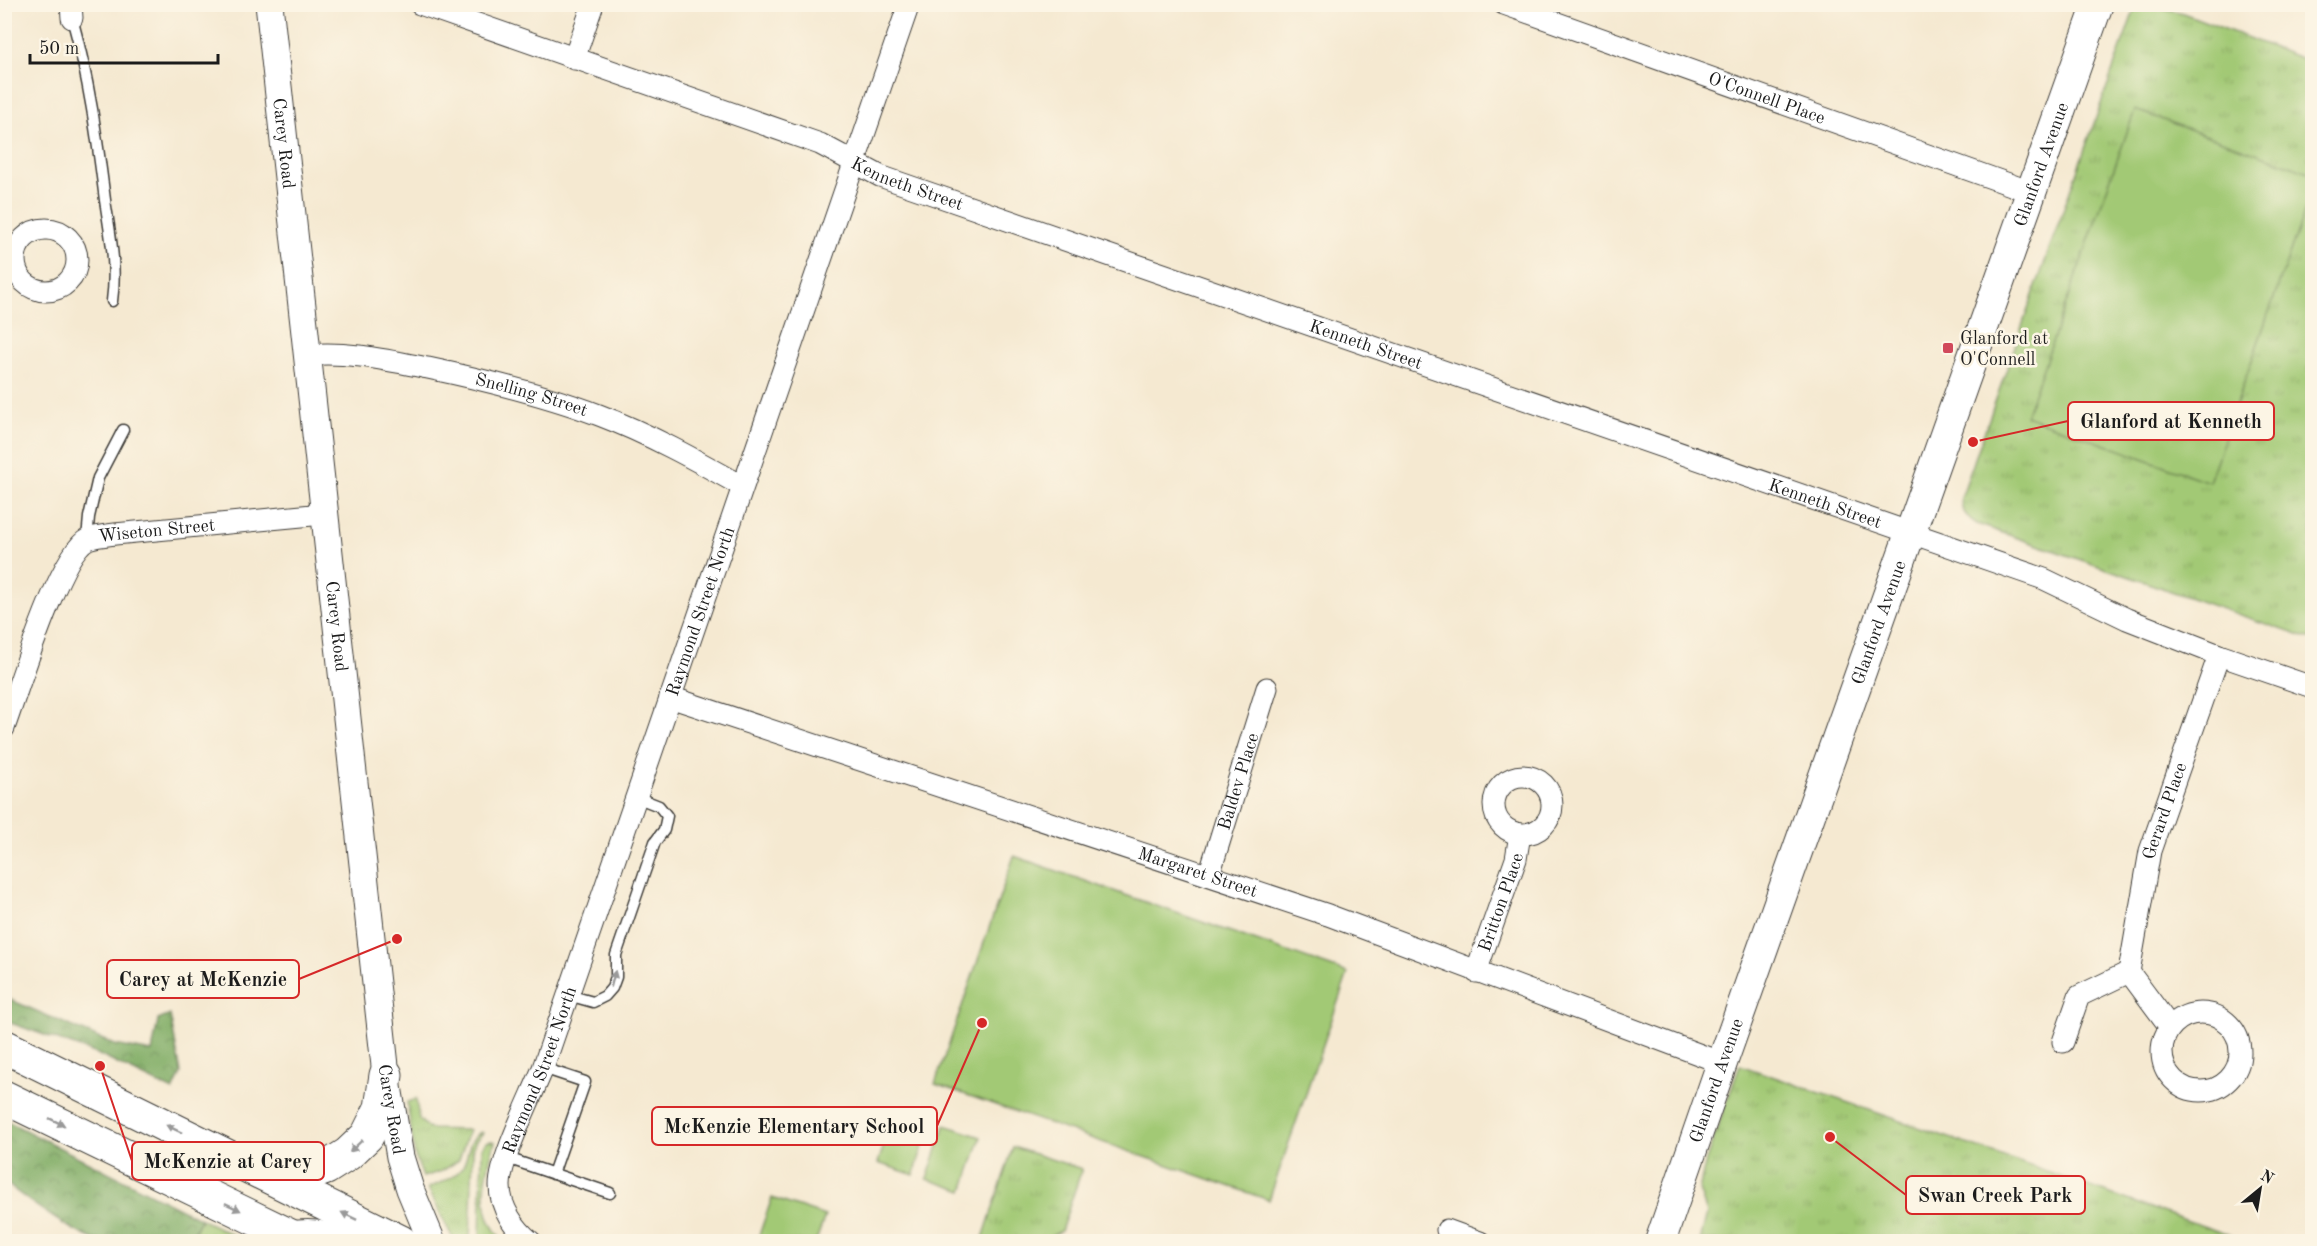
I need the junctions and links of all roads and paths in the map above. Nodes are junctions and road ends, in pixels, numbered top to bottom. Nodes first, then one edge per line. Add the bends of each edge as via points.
1 (269, 4) edge
2 (420, 4) edge
3 (593, 4) edge
4 (909, 4) edge
5 (1503, 4) edge
6 (2098, 4) edge
7 (71, 11) edge
8 (574, 59) junction
9 (853, 162) junction
10 (2031, 192) junction
11 (112, 301) dead end
12 (306, 355) junction
13 (123, 430) dead end
14 (742, 486) junction
15 (323, 514) junction
16 (1910, 534) junction
17 (87, 539) junction
18 (2219, 655) junction
19 (2313, 687) edge
20 (1267, 688) dead end
21 (670, 697) junction
22 (4, 728) edge
23 (636, 797) junction
24 (1520, 834) dead end
25 (1209, 875) junction
26 (1476, 972) junction
27 (2129, 972) junction
28 (568, 996) junction
29 (2170, 1027) dead end
30 (2063, 1042) dead end
31 (4, 1046) edge
32 (1722, 1063) junction
33 (543, 1068) junction
34 (386, 1075) junction
35 (4, 1096) edge
36 (507, 1158) junction
37 (244, 1164) junction
38 (553, 1174) junction
39 (610, 1193) dead end
40 (418, 1208) junction
41 (1447, 1230) dead end
42 (297, 1238) edge
43 (342, 1242) edge
44 (401, 1242) edge
45 (409, 1242) edge
46 (432, 1242) edge
47 (531, 1242) edge
48 (1480, 1242) edge
49 (1660, 1242) edge

1 - 12 street, Carey Road
2 - 8 street, Kenneth Street
3 - 8 street
4 - 9 street, Raymond Street North
5 - 10 street, O'Connell Place
6 - 10 main road, Glanford Avenue
7 - 11 lane via 86,68 96,132 113,255
8 - 9 street, Kenneth Street via 820,144
9 - 14 street, Raymond Street North
9 - 16 street, Kenneth Street via 880,176
10 - 16 main road, Glanford Avenue
12 - 14 street, Snelling Street via 333,352 374,357 557,401 639,432
12 - 15 street, Carey Road
13 - 17 lane via 98,478
14 - 21 street, Raymond Street North
15 - 17 street, Wiseton Street
15 - 34 street, Carey Road
16 - 18 street, Kenneth Street via 2044,579 2127,620
16 - 32 main road, Glanford Avenue
17 - 22 street, Wiseton Street via 73,553 57,584
18 - 19 street, Kenneth Street
18 - 27 street, Gerard Place via 2150,851
20 - 25 street, Baldev Place
21 - 23 street, Raymond Street North
21 - 25 street, Margaret Street
23 - 28 street, Raymond Street North
28 -> 23 lane via 593,1002 612,988 616,955 655,842 667,822 659,806
24 - 26 street, Britton Place via 1516,859
25 - 26 street, Margaret Street via 1328,915
26 - 32 street, Margaret Street
27 - 29 street
27 - 30 street via 2079,996
28 - 33 street, Raymond Street North
37 -> 31 main road
32 - 49 main road, Glanford Avenue
33 - 36 street, Raymond Street North
33 - 38 lane via 585,1082
34 -> 37 main road via 381,1108 367,1136 326,1168 299,1178
34 - 40 street, Carey Road via 400,1157
35 -> 42 main road
36 - 38 lane
36 - 47 street, Raymond Street North via 500,1186 502,1200 519,1232
44 -> 37 main road
38 - 39 lane
40 - 45 street via 417,1224
40 - 46 street, Carey Road
41 - 48 street
42 - 43 street via 309,1232

